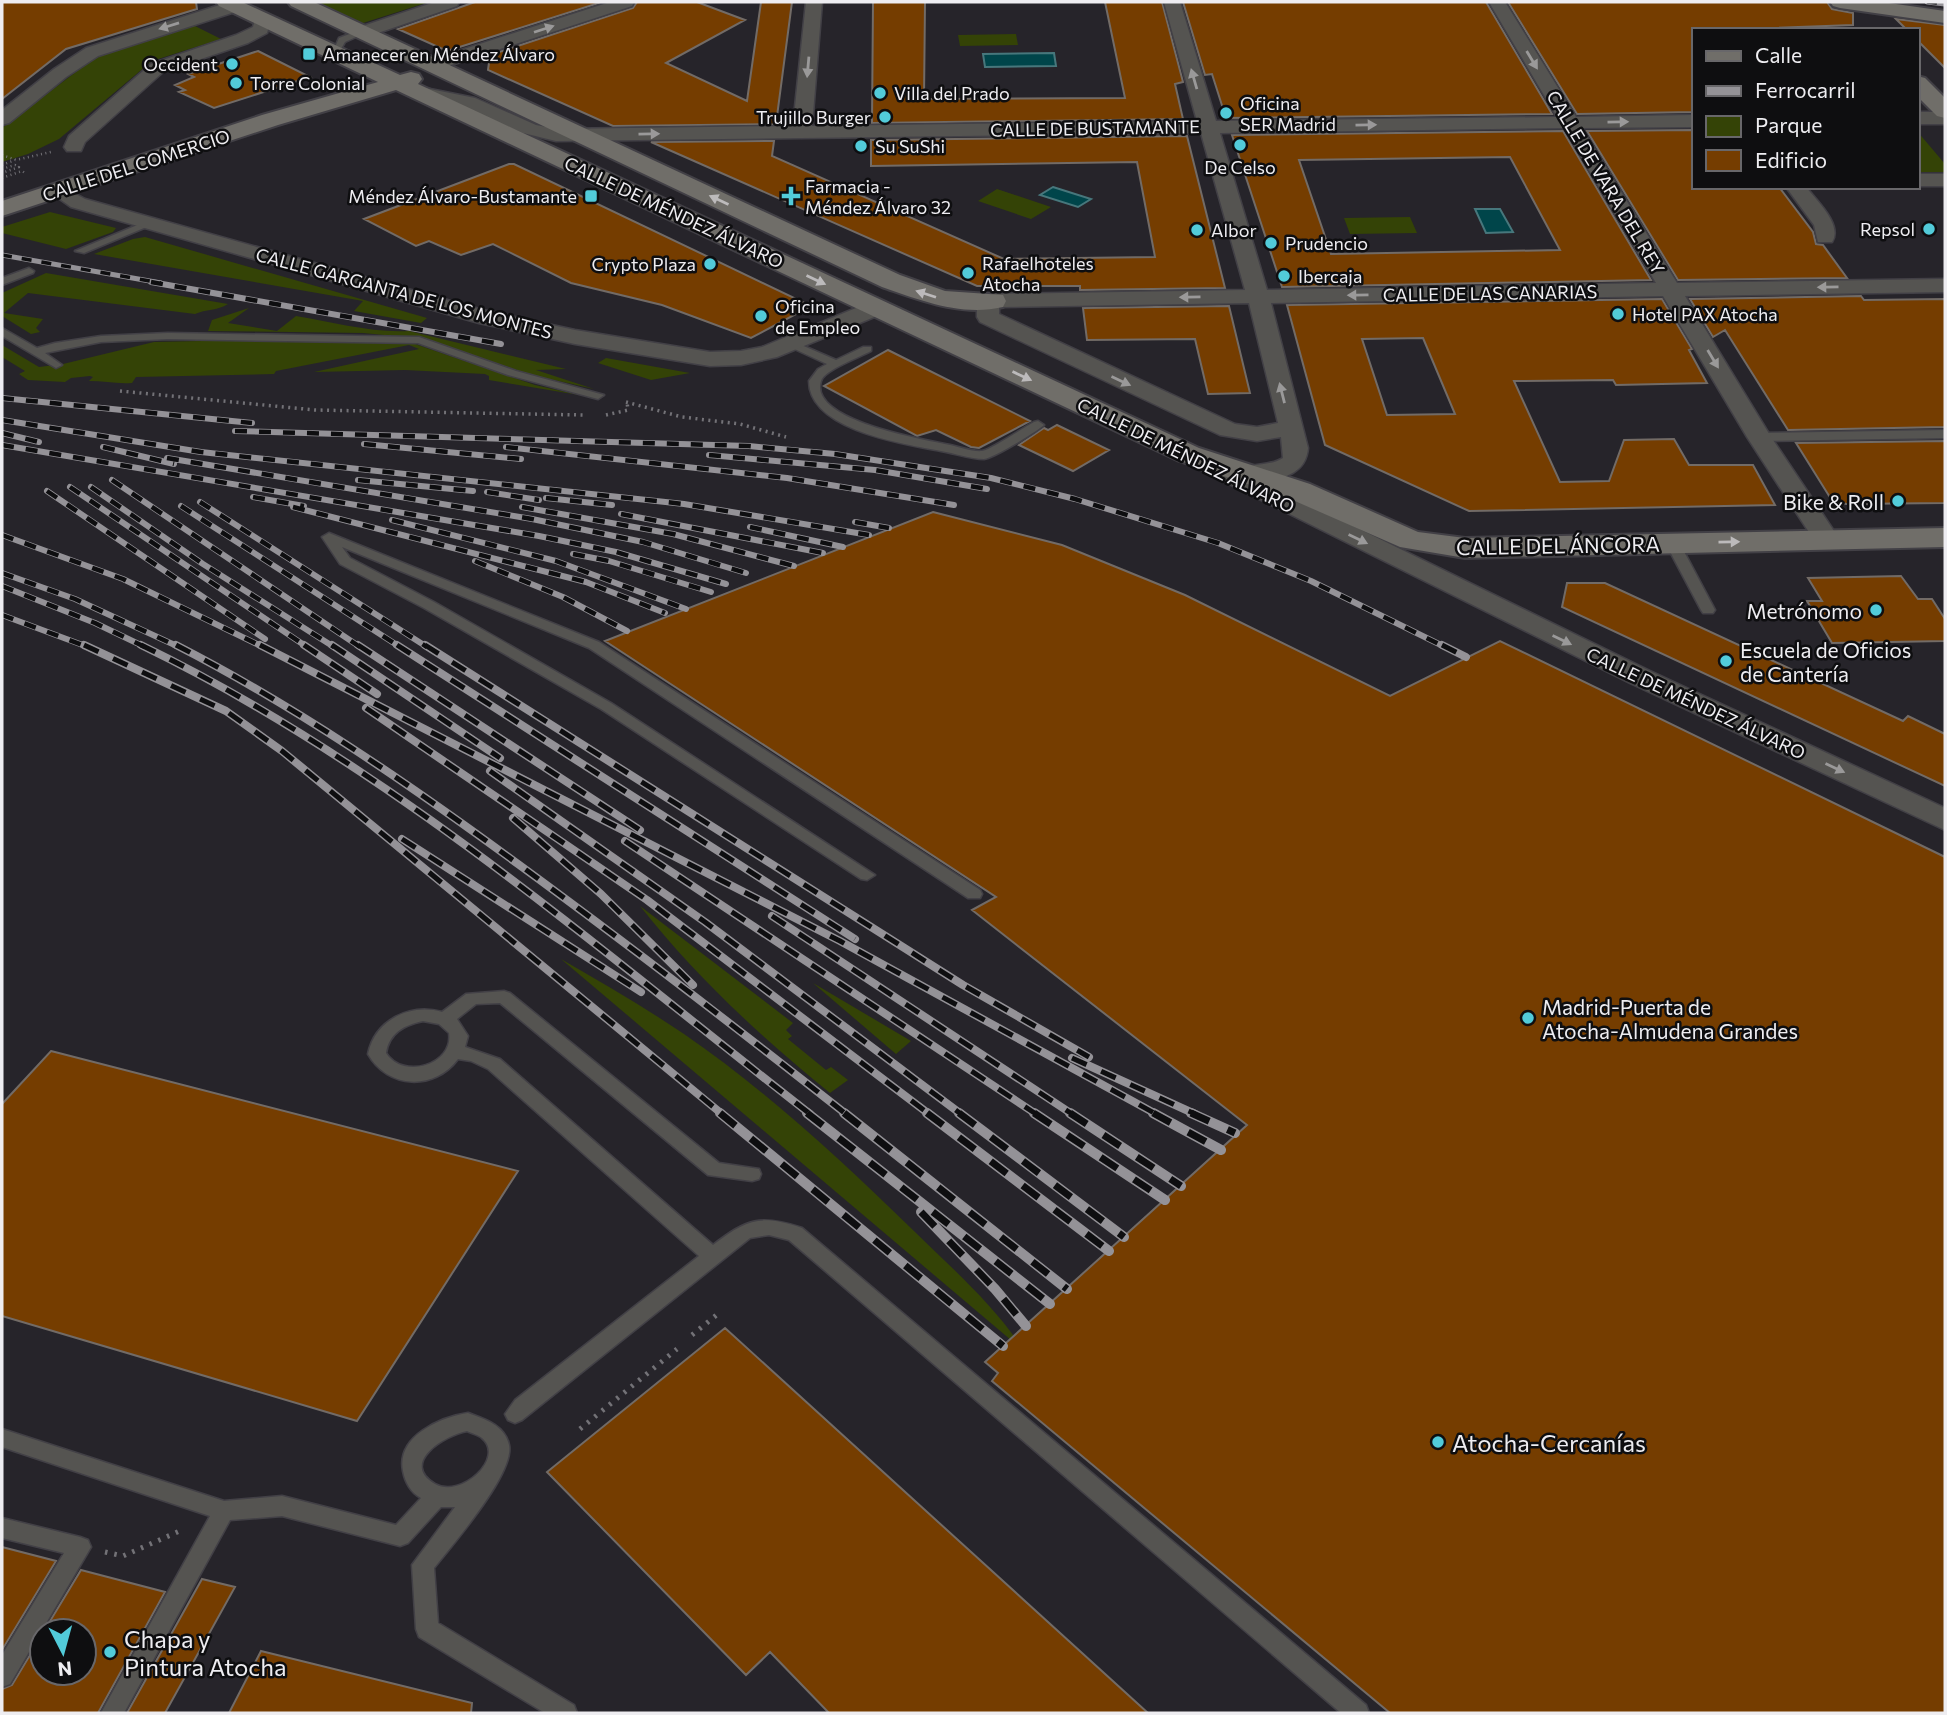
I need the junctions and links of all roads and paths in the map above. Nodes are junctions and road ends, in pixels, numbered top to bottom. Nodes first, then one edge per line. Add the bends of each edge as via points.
1 (298, 2) edge
2 (451, 2) edge
3 (626, 2) edge
4 (814, 2) edge
5 (1172, 2) edge
6 (1497, 2) edge
7 (1838, 2) edge
8 (228, 3) edge
9 (1945, 18) edge
10 (262, 19) junction
11 (1859, 25) dead end
12 (363, 32) junction
13 (303, 37) junction
14 (242, 39) junction
15 (335, 52) junction
16 (433, 65) junction
17 (401, 82) junction
18 (1919, 85) edge
19 (491, 92) junction
20 (425, 94) junction
21 (454, 99) junction
22 (1945, 111) edge
23 (1919, 118) edge
24 (1945, 118) edge
25 (2, 119) edge
26 (270, 120) junction
27 (1692, 121) edge
28 (1569, 122) junction
29 (1208, 127) junction
30 (802, 132) junction
31 (580, 135) junction
32 (74, 147) joint
33 (2, 155) edge
34 (16, 160) junction
35 (2, 169) edge
36 (26, 173) dead end
37 (2, 178) edge
38 (1919, 180) edge
39 (1945, 180) edge
40 (1797, 189) edge
41 (57, 190) junction
42 (2, 194) edge
43 (2, 209) edge
44 (151, 223) junction
45 (1825, 238) dead end
46 (80, 251) dead end
47 (29, 271) dead end
48 (2, 282) edge
49 (1945, 285) edge
50 (1672, 290) junction
51 (1258, 296) junction
52 (993, 301) junction
53 (876, 308) junction
54 (2, 331) edge
55 (792, 344) junction
56 (867, 349) dead end
57 (37, 352) junction
58 (836, 364) junction
59 (57, 365) dead end
60 (120, 391) dead end
61 (598, 395) joint
62 (627, 402) junction
63 (588, 415) dead end
64 (600, 415) dead end
65 (1038, 425) dead end
66 (1290, 428) junction
67 (1945, 435) edge
68 (786, 437) dead end
69 (1759, 437) junction
70 (1188, 454) junction
71 (1251, 473) junction
72 (1945, 538) edge
73 (1827, 540) junction
74 (1674, 544) junction
75 (1708, 610) dead end
76 (1945, 820) edge
77 (867, 874) dead end
78 (974, 894) dead end
79 (445, 1019) junction
80 (455, 1052) junction
81 (752, 1174) dead end
82 (712, 1256) junction
83 (719, 1313) dead end
84 (692, 1335) dead end
85 (677, 1349) dead end
86 (506, 1428) junction
87 (580, 1429) dead end
88 (2, 1438) edge
89 (489, 1479) junction
90 (437, 1496) junction
91 (224, 1511) junction
92 (2, 1528) edge
93 (80, 1547) junction
94 (2, 1676) edge
95 (112, 1713) edge
96 (566, 1713) edge
97 (1358, 1713) edge

1 - 12 main road, CALLE DE MÉNDEZ ÁLVARO
2 - 12 street
16 -> 3 street
4 -> 30 street
29 -> 5 street
6 -> 28 street, CALLE DE VARA DEL REY
7 - 9 main road
7 - 11 main road
8 - 10 main road, CALLE DE MÉNDEZ ÁLVARO
8 -> 25 street via 92,52
10 - 13 main road, CALLE DE MÉNDEZ ÁLVARO
10 - 14 street via 261,29
12 - 15 lane via 342,40
12 - 16 main road, CALLE DE MÉNDEZ ÁLVARO
13 - 14 street
13 - 15 main road, CALLE DE MÉNDEZ ÁLVARO
14 - 32 street via 157,68 76,140
15 - 17 main road, CALLE DE MÉNDEZ ÁLVARO
16 - 17 main road, CALLE DEL COMERCIO via 416,78
16 - 19 main road, CALLE DE MÉNDEZ ÁLVARO
17 - 20 main road, CALLE DE MÉNDEZ ÁLVARO
17 - 26 main road, CALLE DEL COMERCIO
18 - 22 main road
19 - 21 lane, CALLE DE MÉNDEZ ÁLVARO
19 - 31 main road, CALLE DE MÉNDEZ ÁLVARO
20 - 21 street, CALLE DE MÉNDEZ ÁLVARO
20 -> 53 main road, CALLE DE MÉNDEZ ÁLVARO
21 - 31 street, CALLE DE MÉNDEZ ÁLVARO via 543,133
23 - 24 street
26 - 41 main road, CALLE DEL COMERCIO
26 - 42 main road, CALLE DEL COMERCIO
28 -> 27 street, CALLE DE BUSTAMANTE
29 -> 28 street, CALLE DE BUSTAMANTE
28 - 50 street, CALLE DE VARA DEL REY
29 - 30 street, CALLE DE BUSTAMANTE
29 - 51 street
31 -> 30 street, CALLE DE BUSTAMANTE
52 -> 31 main road, CALLE DE MÉNDEZ ÁLVARO via 942,299 909,289
32 - 34 path
33 - 34 path
34 - 35 path
36 - 37 path
38 - 39 street
40 - 45 street via 1824,225
41 - 43 main road, CALLE DEL COMERCIO
41 - 44 street, CALLE GARGANTA DE LOS MONTES via 78,203
44 - 46 lane
44 - 55 street, CALLE GARGANTA DE LOS MONTES via 538,330 710,359 748,357
47 - 48 lane
49 -> 50 street, CALLE DE LAS CANARIAS
50 -> 51 street, CALLE DE LAS CANARIAS
50 -> 69 street, CALLE DE VARA DEL REY
51 -> 52 street, CALLE DE LAS CANARIAS
66 -> 51 street
52 -> 66 street, CALLE DE MÉNDEZ ÁLVARO via 986,311 997,323 1229,430 1257,434
53 - 55 street, CALLE GARGANTA DE LOS MONTES
53 -> 70 main road, CALLE DE MÉNDEZ ÁLVARO
54 - 57 lane
55 - 58 lane
56 - 58 lane
57 - 59 lane
57 - 61 lane via 100,339 168,336 419,340 512,373
58 - 65 lane via 818,374 816,394 824,406 857,426 899,439 984,455
60 - 63 path via 347,410
61 - 62 path
62 - 64 path via 628,410
62 - 68 path
66 - 71 street via 1295,460 1279,470
67 - 69 lane
69 - 73 street, CALLE DE VARA DEL REY
70 - 71 main road, CALLE DEL ÁNCORA
70 -> 76 street, CALLE DE MÉNDEZ ÁLVARO via 1640,677
71 - 74 main road, CALLE DEL ÁNCORA via 1391,533 1439,546
72 - 73 main road, CALLE DEL ÁNCORA
74 -> 73 main road, CALLE DEL ÁNCORA
74 - 75 lane
77 - 78 lane via 606,706 345,561 329,537 594,645
79 - 80 lane via 459,1036
79 - 80 lane via 423,1015 398,1022 381,1038 377,1054 386,1068 405,1075 440,1067
79 - 81 lane via 472,998 504,997 715,1170
80 - 82 lane via 494,1064
82 - 86 lane via 522,1406
82 - 97 lane via 745,1231 769,1227 795,1234
83 - 84 path
85 - 87 path
86 - 89 lane
86 - 90 lane via 490,1431 468,1422 454,1423 429,1435 415,1459 414,1471 426,1491
88 - 91 lane
89 - 90 lane via 464,1495
89 - 96 lane via 423,1565 427,1629
90 - 91 lane via 400,1536 282,1506
91 - 93 path via 123,1556
91 - 95 lane
92 - 93 lane
93 - 94 lane

